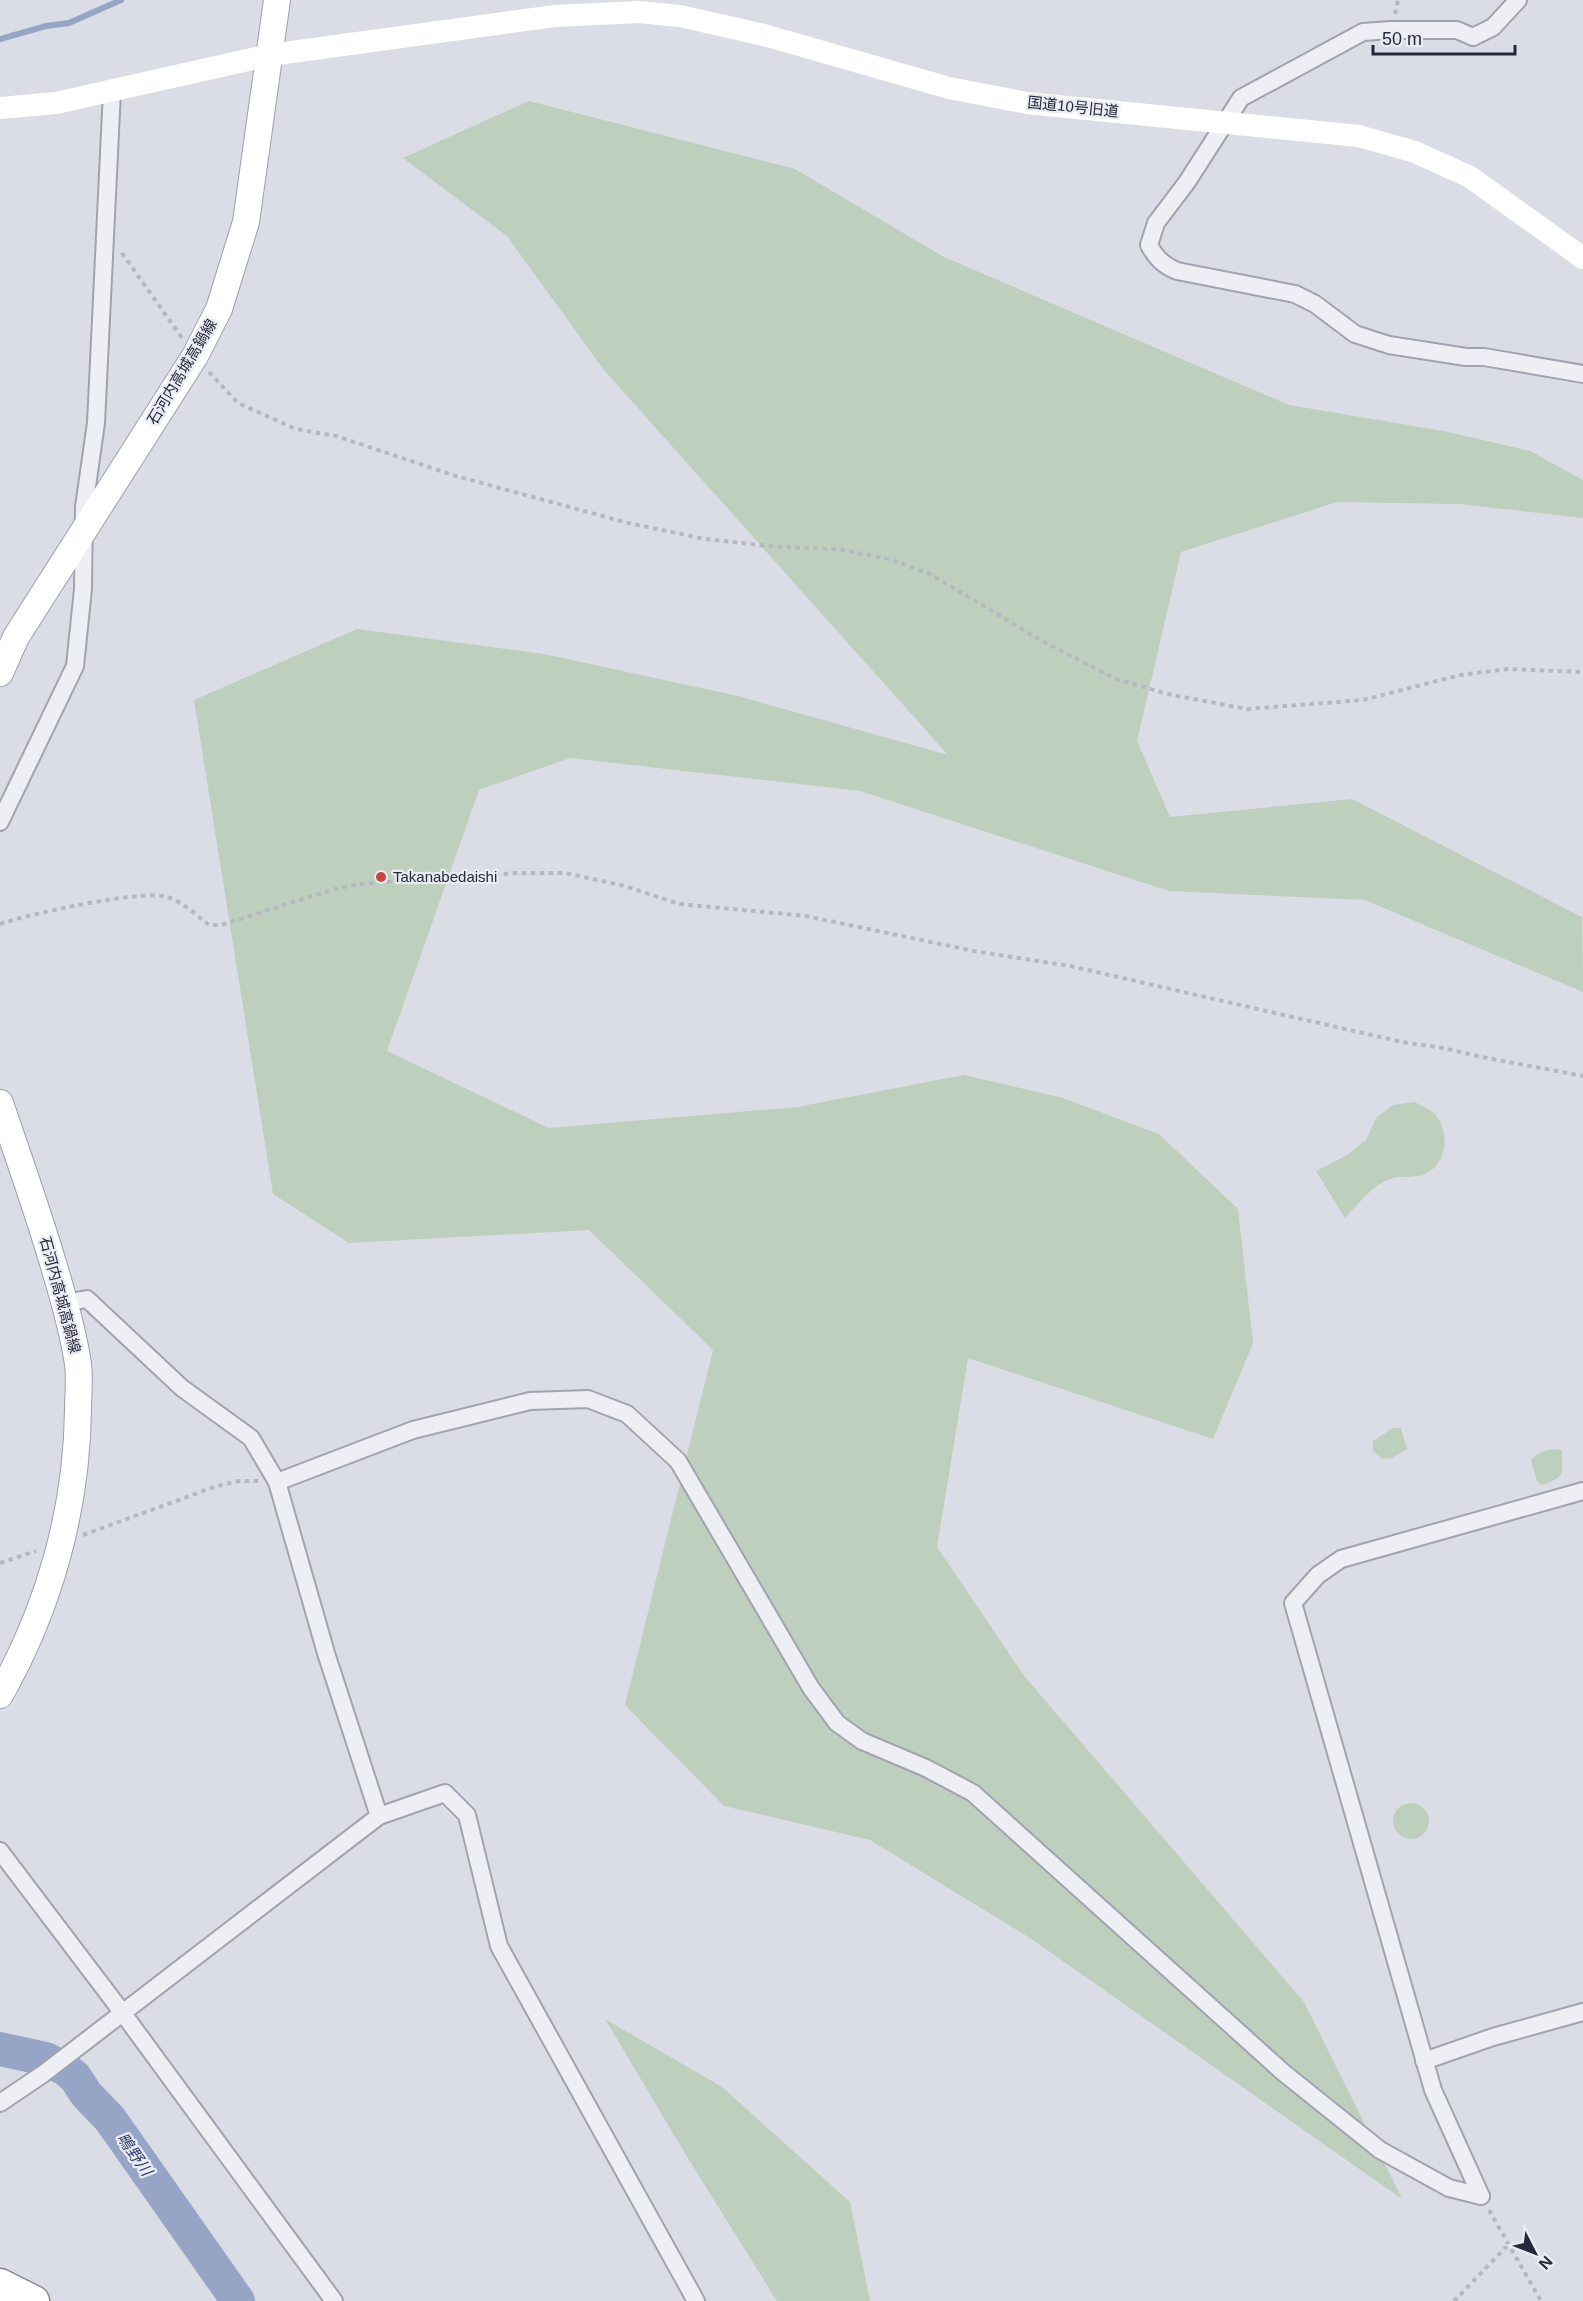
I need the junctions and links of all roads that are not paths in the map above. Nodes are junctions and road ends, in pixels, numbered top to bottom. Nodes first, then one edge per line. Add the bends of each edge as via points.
1 (277, 0) edge
2 (1518, 0) edge
3 (554, 8) edge
4 (270, 55) junction
5 (112, 91) junction
6 (0, 108) edge
7 (1227, 123) junction
8 (1583, 258) edge
9 (1583, 374) edge
10 (84, 529) junction
11 (0, 673) edge
12 (0, 822) edge
13 (0, 1103) edge
14 (65, 1303) junction
15 (277, 1482) junction
16 (1583, 1491) edge
17 (0, 1695) edge
18 (380, 1816) junction
19 (0, 1851) edge
20 (122, 2012) junction
21 (1583, 2012) edge
22 (1424, 2061) junction
23 (0, 2103) edge
24 (0, 2284) edge
25 (34, 2301) edge
26 (334, 2301) edge
27 (696, 2301) edge

1 - 4 main road, 石河内高城高鍋線
2 - 7 street via 1493,27 1473,37 1457,30 1363,32 1241,98
3 - 4 street, 国道10号旧道
3 - 7 street, 国道10号旧道 via 680,16 764,35 949,88 1027,103
4 - 5 street, 国道10号旧道
4 - 10 main road, 石河内高城高鍋線 via 246,222 219,309 195,356
5 - 6 street, 国道10号旧道 via 56,104
5 - 10 street via 96,423
7 - 8 street, 国道10号旧道 via 1359,136 1415,152 1470,177
7 - 9 street via 1156,223 1149,245 1155,258 1167,267 1295,294 1355,334 1389,345
10 - 11 main road, 石河内高城高鍋線 via 16,637
10 - 12 street via 75,666
13 - 14 main road, 石河内高城高鍋線
14 - 15 street via 87,1299 182,1388 251,1438
14 - 17 main road, 石河内高城高鍋線 via 78,1365 78,1446 71,1496 39,1616
15 - 18 street via 326,1653
15 - 22 street via 413,1430 530,1401 588,1399 627,1414 678,1461 811,1688 837,1723 862,1741 973,1793 1284,2073 1371,2143 1449,2188 1481,2196
16 - 22 street via 1341,1560 1318,1575 1293,1603
18 - 20 street
18 - 27 street via 445,1793 467,1815 499,1946
19 - 20 street
20 - 23 street
20 - 26 street
21 - 22 street
24 - 25 highway

